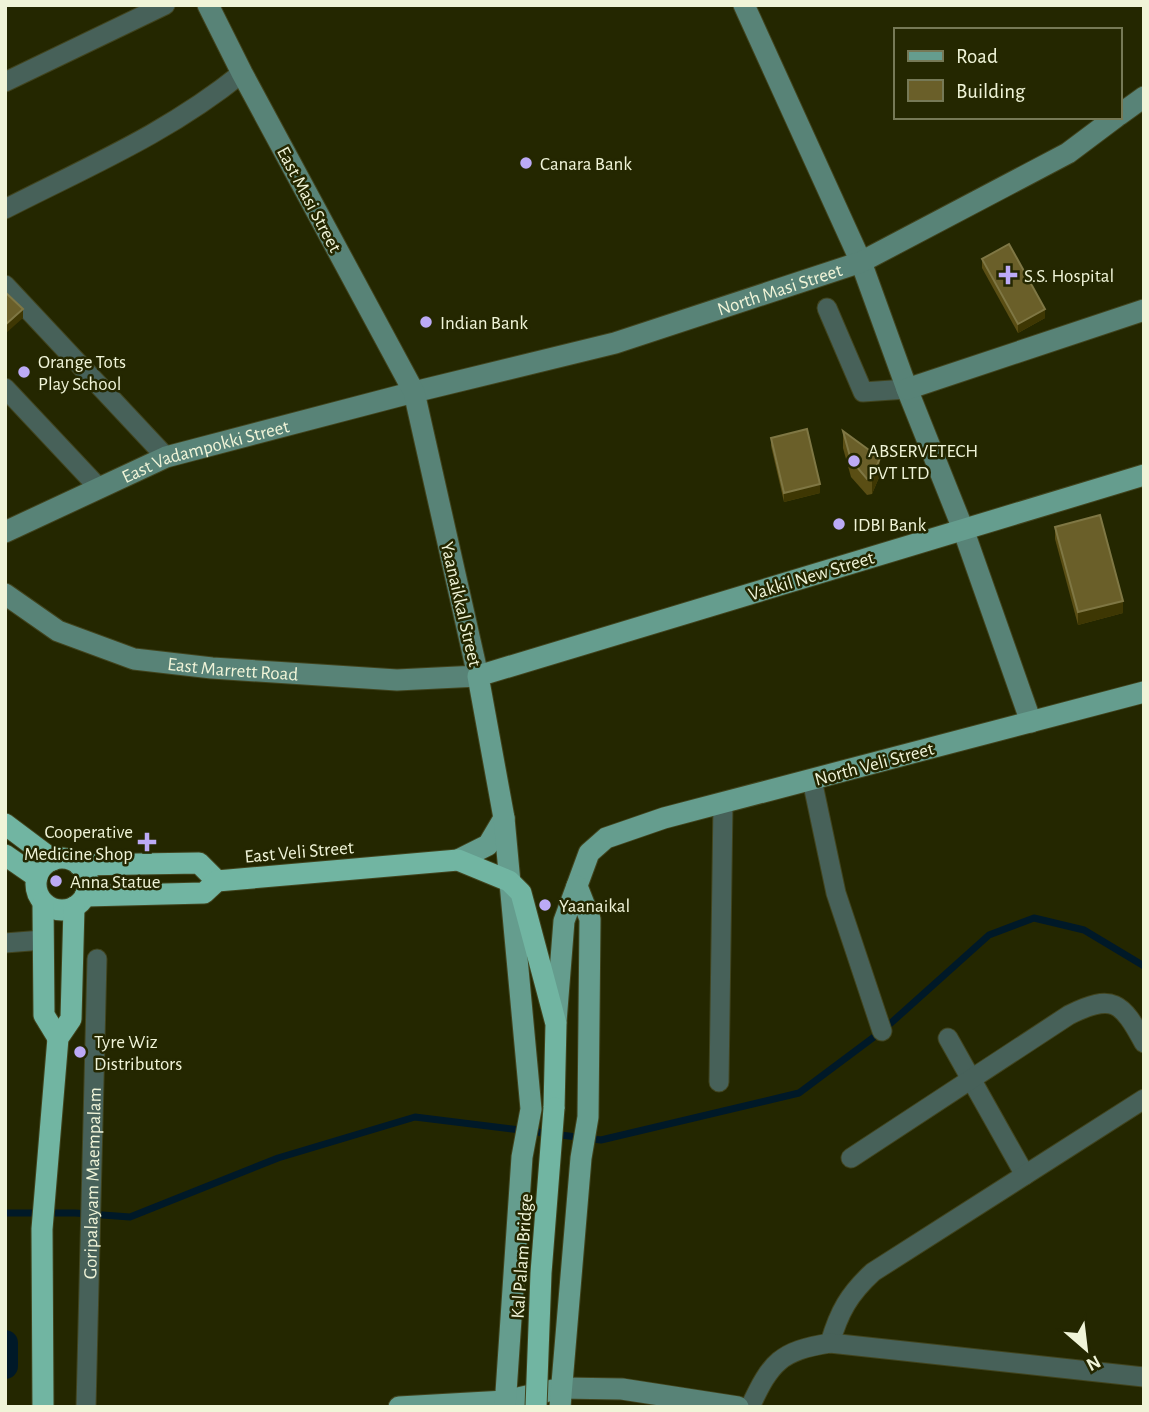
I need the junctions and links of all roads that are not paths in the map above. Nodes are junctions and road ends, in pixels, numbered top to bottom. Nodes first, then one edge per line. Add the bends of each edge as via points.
1 (165, 5) edge
2 (208, 5) edge
3 (744, 5) edge
4 (242, 73) junction
5 (5, 82) edge
6 (1144, 96) edge
7 (1121, 114) edge
8 (1114, 119) edge
9 (5, 209) edge
10 (860, 262) junction
11 (5, 285) edge
12 (828, 308) dead end
13 (1144, 310) edge
14 (5, 388) edge
15 (907, 389) junction
16 (414, 392) junction
17 (166, 457) junction
18 (1144, 475) edge
19 (98, 487) junction
20 (963, 529) junction
21 (5, 532) edge
22 (5, 594) edge
23 (478, 676) junction
24 (1144, 692) edge
25 (1031, 722) junction
26 (812, 780) junction
27 (723, 803) junction
28 (504, 818) junction
29 (5, 824) edge
30 (5, 855) edge
31 (53, 860) junction
32 (458, 860) junction
33 (79, 865) junction
34 (37, 877) junction
35 (217, 881) junction
36 (509, 881) junction
37 (577, 886) junction
38 (79, 902) junction
39 (43, 903) junction
40 (43, 940) junction
41 (5, 943) edge
42 (97, 959) dead end
43 (556, 1024) junction
44 (882, 1031) dead end
45 (58, 1038) junction
46 (948, 1038) dead end
47 (1144, 1043) edge
48 (972, 1080) junction
49 (719, 1082) dead end
50 (1144, 1099) edge
51 (851, 1158) dead end
52 (1025, 1175) junction
53 (831, 1343) junction
54 (1144, 1377) edge
55 (560, 1397) edge
56 (505, 1404) edge
57 (43, 1407) edge
58 (86, 1407) edge
59 (399, 1407) edge
60 (536, 1407) edge
61 (738, 1407) edge
62 (750, 1407) edge

1 - 5 street
2 - 4 main road, East Masi Street
3 - 10 main road
4 - 9 street via 162,130
4 - 16 main road, East Masi Street
6 - 7 main road, North Masi Street
8 - 10 main road, North Masi Street via 1068,153
10 - 15 main road
10 - 16 main road, North Masi Street via 615,343
11 - 17 street
12 - 15 street via 863,392
13 - 15 main road
14 - 19 street
15 - 20 main road
16 - 17 main road, East Vadampokki Street
16 - 23 main road, Yaanaikkal Street
17 - 19 main road, East Vadampokki Street
18 - 20 main road, Vakkil New Street
19 - 21 main road, East Vadampokki Street
20 - 23 main road, Vakkil New Street
20 - 25 main road
22 - 23 main road, East Marrett Road via 58,631 134,659 397,680
23 - 28 main road, Yaanaikkal Street
24 - 25 main road, North Veli Street
25 - 26 main road, North Veli Street
26 - 27 main road, North Veli Street
26 - 44 street via 836,893
27 - 37 main road, North Veli Street via 606,838 589,853
27 - 49 street
28 - 32 main road, East Veli Street via 488,845
28 - 36 main road, Yaanaikkal Street
29 - 31 highway
30 - 34 highway
31 - 33 highway via 67,859
31 - 34 highway
32 - 35 highway, East Veli Street
32 - 36 highway
33 - 35 highway via 200,863
33 - 38 highway via 88,880
34 - 39 highway via 36,890
35 - 38 highway, East Veli Street via 204,893
36 - 43 highway, Kal Palam Bridge via 521,893
36 - 56 main road, Yaanaikkal Street via 531,1109 522,1157
37 - 43 main road via 564,920
37 - 55 main road via 590,919 588,1116
38 - 39 highway via 58,910
38 - 45 highway via 71,1019
39 - 40 highway
40 - 41 street
40 - 45 highway via 44,1016
42 - 58 street, Goripalayam Maempalam
43 - 60 highway, Kal Palam Bridge, bridge
45 - 57 highway via 42,1229
46 - 48 street
47 - 48 street via 1116,1004 1100,1003 1069,1015
48 - 51 street
48 - 52 street
50 - 52 street
52 - 53 street via 873,1272 854,1289
53 - 54 street
53 - 62 street via 789,1353 778,1361 764,1376
55 - 56 main road
55 - 61 main road via 622,1389
56 - 59 main road

